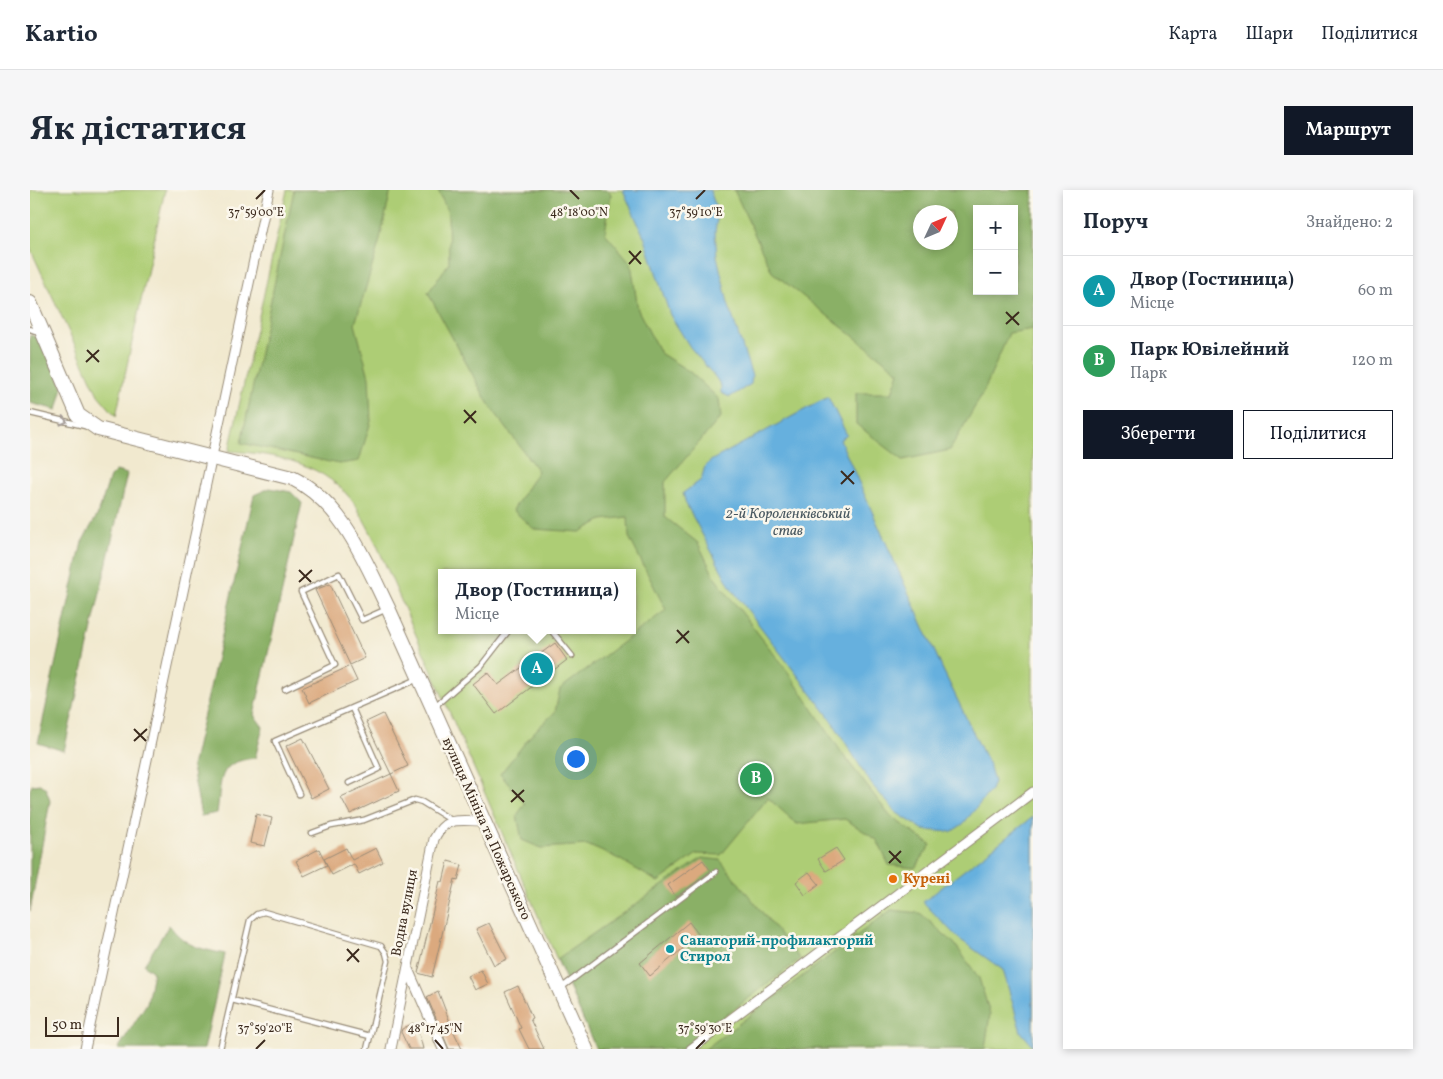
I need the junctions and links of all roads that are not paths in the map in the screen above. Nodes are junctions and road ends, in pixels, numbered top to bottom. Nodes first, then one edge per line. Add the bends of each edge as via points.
1 (269, 190) edge
2 (30, 303) edge
3 (36, 331) edge
4 (30, 413) edge
5 (98, 429) junction
6 (212, 457) junction
7 (388, 608) junction
8 (505, 634) edge
9 (554, 634) edge
10 (572, 656) dead end
11 (420, 679) junction
12 (285, 689) dead end
13 (352, 708) junction
14 (433, 708) junction
15 (350, 783) dead end
16 (1033, 792) edge
17 (299, 794) dead end
18 (451, 820) junction
19 (482, 821) junction
20 (312, 833) dead end
21 (716, 872) dead end
22 (408, 969) junction
23 (559, 990) junction
24 (232, 1000) junction
25 (370, 1036) junction
26 (85, 1049) edge
27 (220, 1049) edge
28 (367, 1049) edge
29 (391, 1049) edge
30 (443, 1049) edge
31 (586, 1049) edge
32 (690, 1049) edge

1 - 6 street
2 - 3 street
3 - 5 street via 78,415
4 -> 5 lane
5 - 6 street, вулиця Мініна та Пожарського
6 - 7 street, вулиця Мініна та Пожарського via 282,475 302,483 318,495 351,536
6 - 26 street
7 - 11 street, вулиця Мініна та Пожарського
7 - 12 lane via 362,620 339,574 301,592 335,666
8 - 14 lane via 480,666
9 - 10 lane
11 - 13 lane
11 - 14 street, вулиця Мініна та Пожарського
13 - 15 lane via 379,769
13 - 17 lane via 275,741
14 - 19 street, вулиця Мініна та Пожарського
16 - 32 street
18 - 19 street
18 - 20 lane via 415,800 364,820
18 - 22 street, Водна вулиця via 443,825 434,839
19 - 23 street, вулиця Мініна та Пожарського
21 - 23 lane
22 - 29 street, Водна вулиця
22 - 30 street
23 - 31 street, вулиця Мініна та Пожарського
24 - 25 lane
24 - 25 lane via 250,920 257,914 274,913 381,946 388,961
24 - 27 lane
25 - 28 lane

